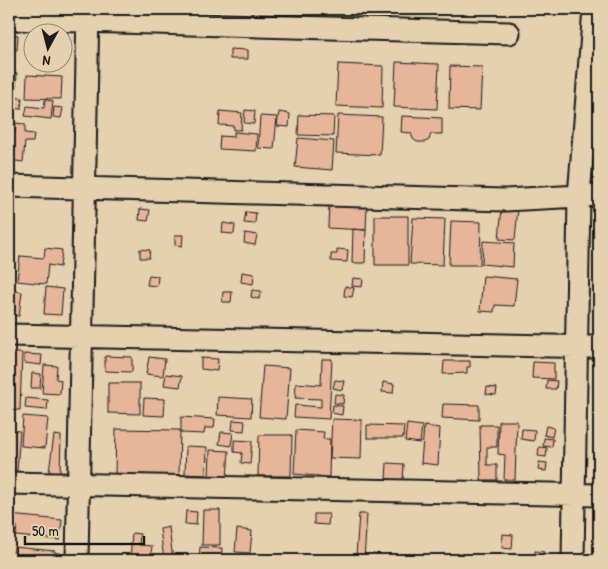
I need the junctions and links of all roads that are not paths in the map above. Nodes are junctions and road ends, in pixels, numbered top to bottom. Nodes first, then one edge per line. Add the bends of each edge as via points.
1 (87, 15) edge
2 (9, 19) edge
3 (595, 21) edge
4 (509, 33) dead end
5 (9, 186) edge
6 (84, 188) junction
7 (589, 195) edge
8 (9, 335) edge
9 (81, 336) junction
10 (576, 346) junction
11 (599, 347) edge
12 (9, 483) edge
13 (78, 485) junction
14 (574, 494) junction
15 (599, 495) edge
16 (77, 560) edge
17 (573, 560) edge

1 - 2 street
1 - 4 street
1 - 6 street
3 - 7 street
5 - 6 street
6 - 7 street via 505,200
6 - 9 street
7 - 10 street
8 - 9 street
9 - 10 street
9 - 13 street
10 - 11 street
10 - 14 street
12 - 13 street
13 - 14 street
13 - 16 street
14 - 15 street
14 - 17 street

